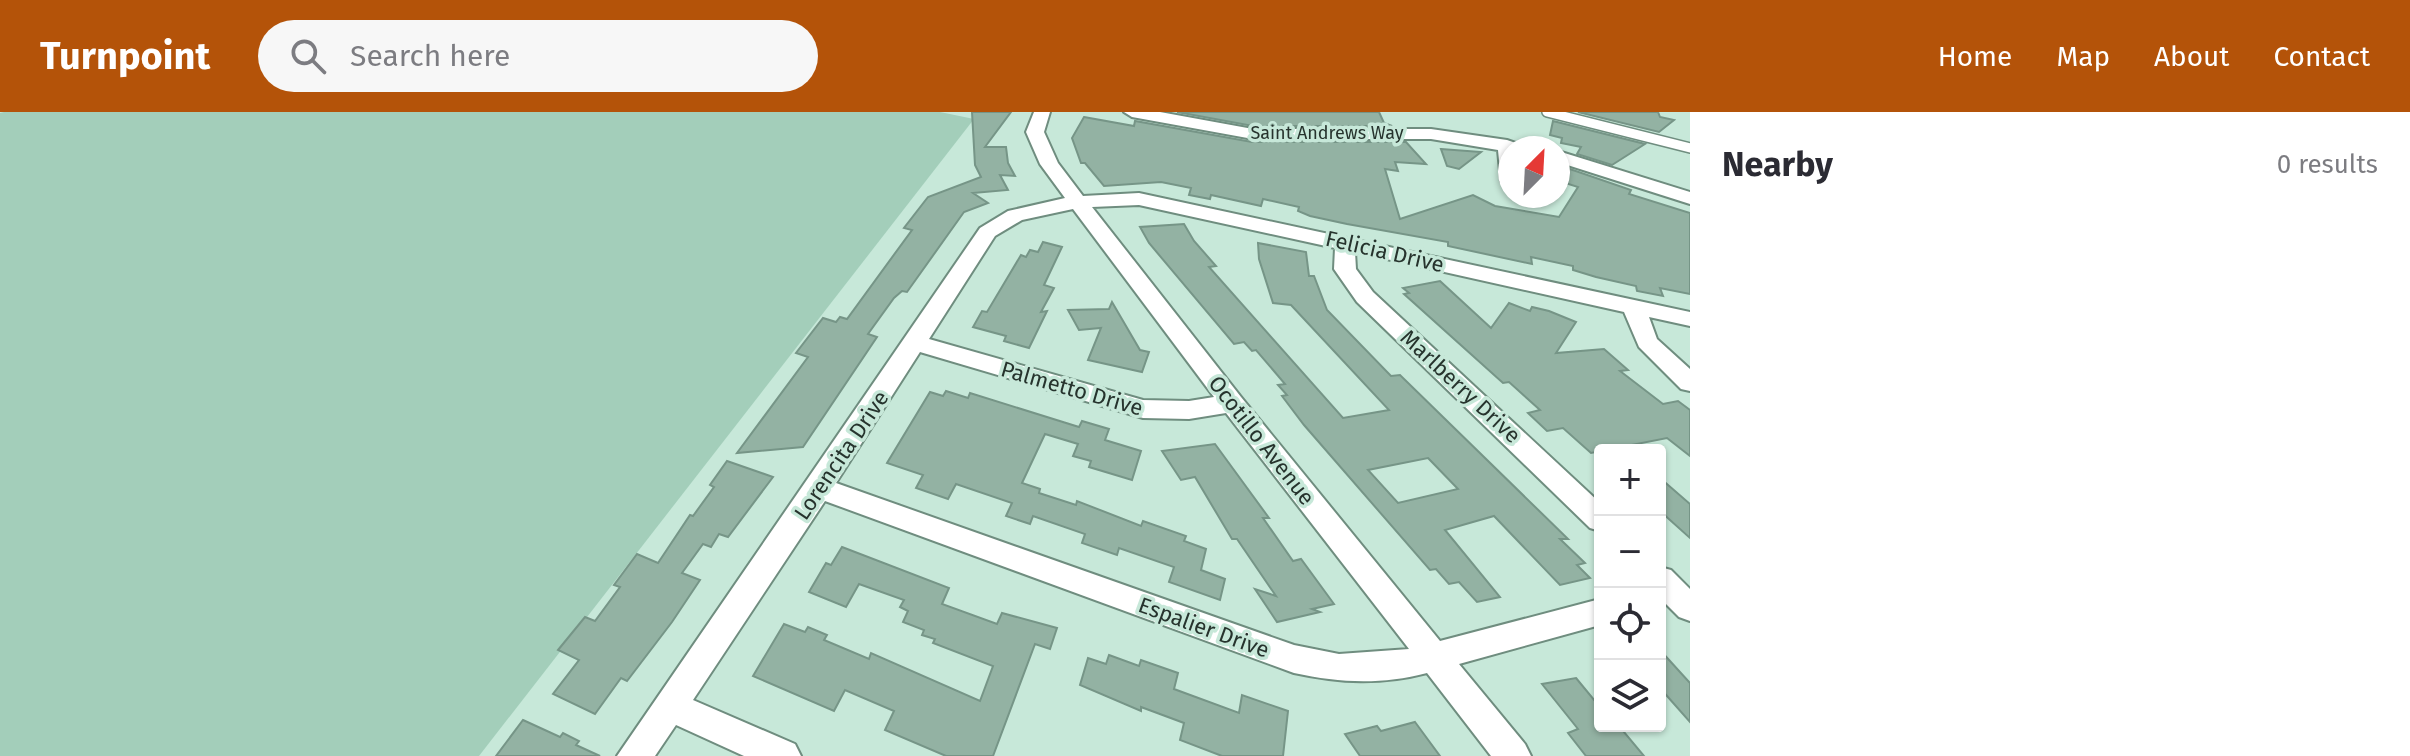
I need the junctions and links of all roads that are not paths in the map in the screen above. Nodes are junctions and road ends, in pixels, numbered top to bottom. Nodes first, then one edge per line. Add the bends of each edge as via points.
1 (1042, 112) edge
2 (1132, 112) edge
3 (1547, 112) edge
4 (1498, 144) edge
5 (1690, 148) edge
6 (1570, 160) edge
7 (1690, 198) edge
8 (1079, 203) junction
9 (1345, 242) junction
10 (1634, 307) junction
11 (1690, 319) edge
12 (916, 343) junction
13 (1690, 383) edge
14 (1232, 403) junction
15 (819, 488) junction
16 (1596, 516) edge
17 (1594, 614) edge
18 (1436, 658) junction
19 (669, 706) junction
20 (635, 756) edge
21 (783, 756) edge
22 (1513, 756) edge

1 - 8 street, Ocotillo Avenue via 1035,132 1038,142
2 - 4 street, Saint Andrews Way via 1253,134 1431,134
3 - 5 lane
6 - 7 street
8 - 9 street, Felicia Drive via 1139,199
8 - 12 street, Lorencita Drive via 991,227
8 - 14 street, Ocotillo Avenue
9 - 10 street, Felicia Drive
9 - 16 street, Marlberry Drive via 1345,269 1365,297
10 - 11 street, Felicia Drive
10 - 13 street via 1647,342
12 - 14 street, Palmetto Drive via 1143,409 1189,410
12 - 15 street, Lorencita Drive
14 - 18 street, Ocotillo Avenue
15 - 18 street, Espalier Drive via 1294,659 1339,668 1398,666
15 - 19 street, Lorencita Drive
17 - 18 street, Espalier Drive
18 - 22 street, Ocotillo Avenue
19 - 20 street, Lorencita Drive
19 - 21 street

